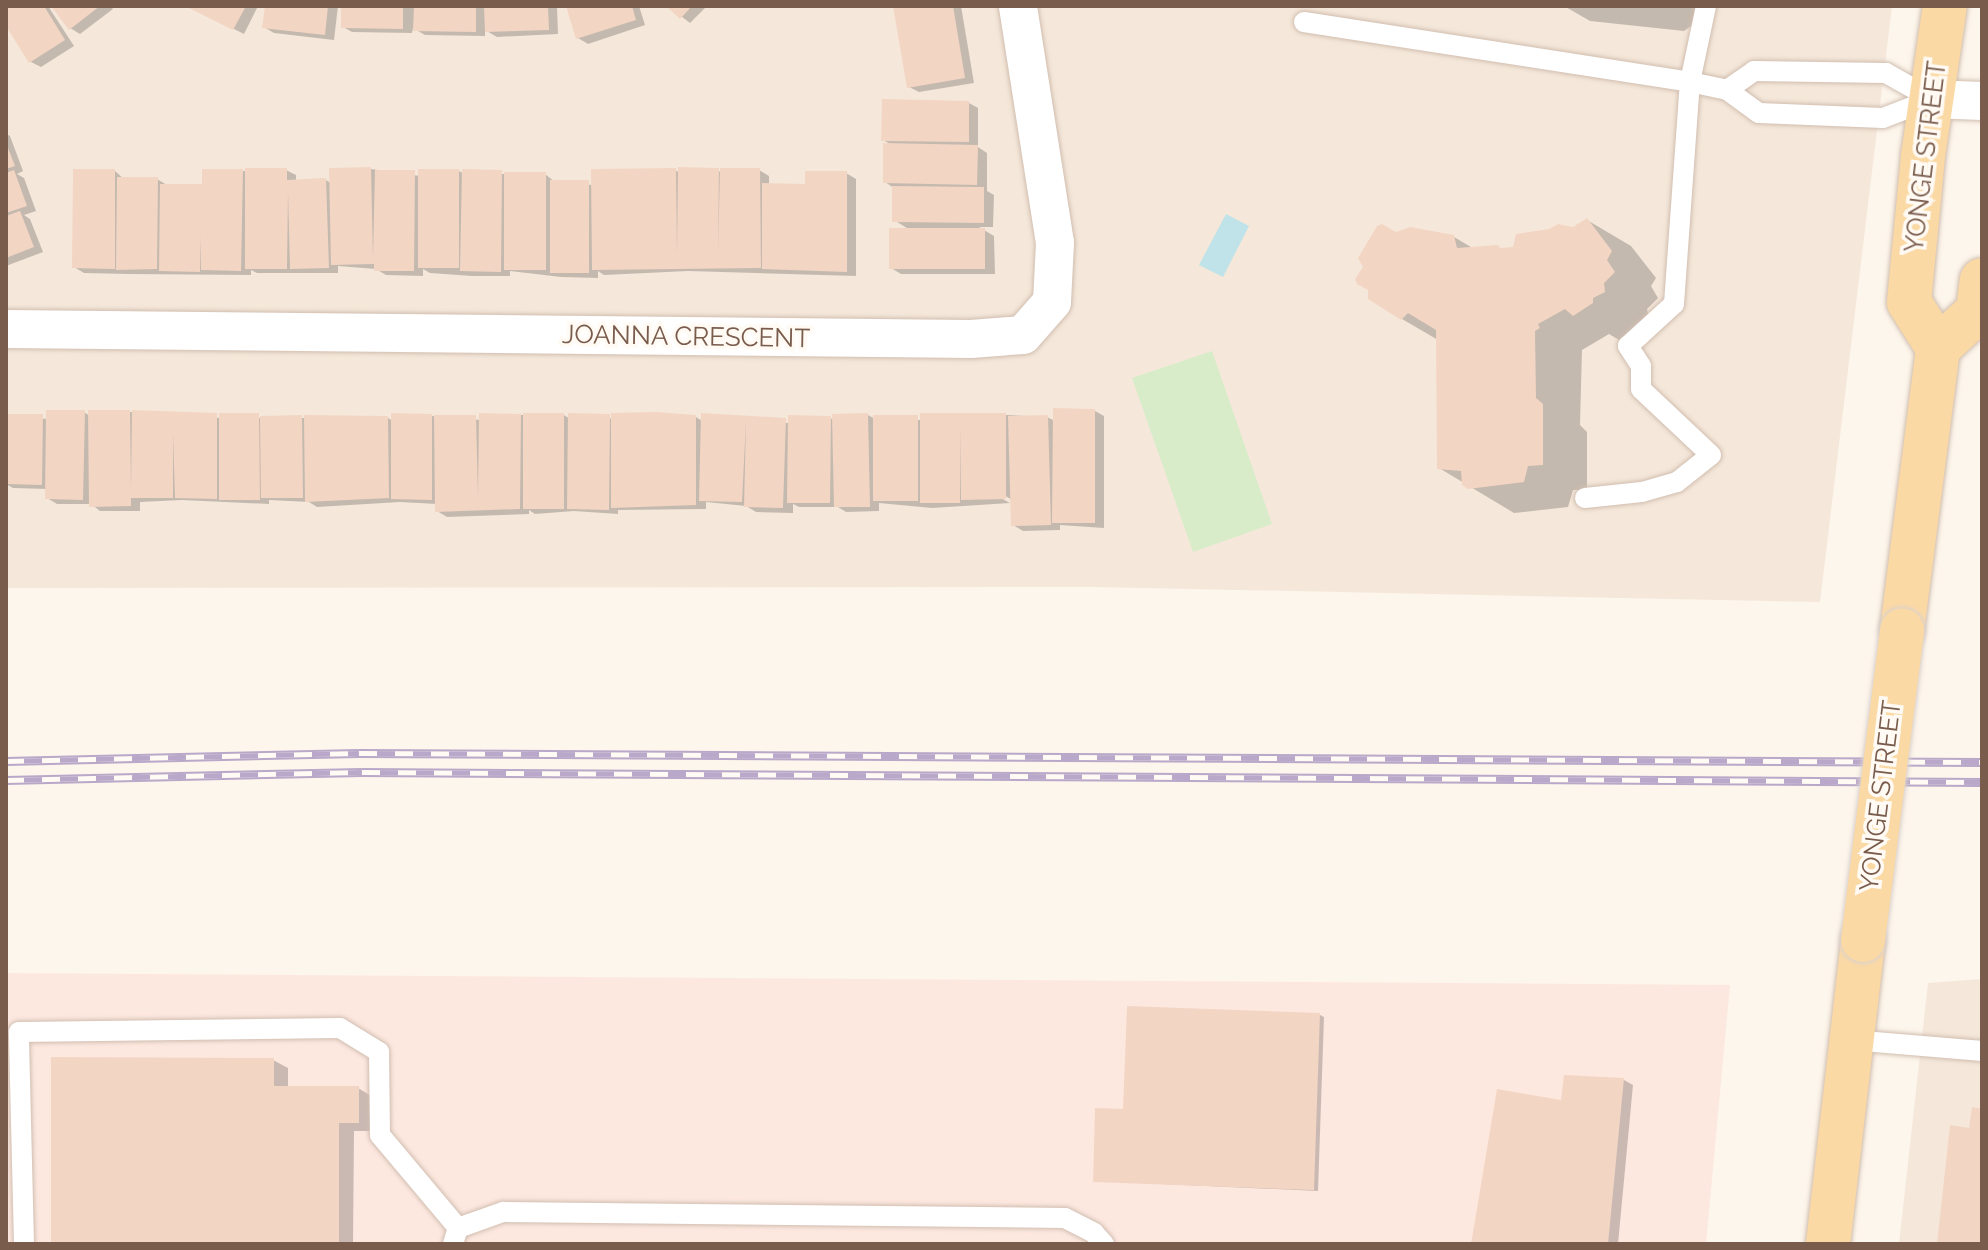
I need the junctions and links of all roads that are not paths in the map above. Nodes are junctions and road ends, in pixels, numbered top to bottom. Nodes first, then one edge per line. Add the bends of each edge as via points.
1 (1018, 6) edge
2 (1706, 6) edge
3 (1945, 6) edge
4 (1304, 22) dead end
5 (1690, 82) junction
6 (1727, 90) junction
7 (1932, 99) junction
8 (1982, 101) edge
9 (1982, 280) edge
10 (6, 329) edge
11 (1938, 348) junction
12 (1585, 498) dead end
13 (12, 1032) edge
14 (1852, 1040) junction
15 (1982, 1051) edge
16 (14, 1184) edge
17 (456, 1236) edge
18 (24, 1244) edge
19 (1104, 1244) edge
20 (1828, 1244) edge

1 - 10 street, JOANNA CRESCENT via 1055,243 1052,302 1023,335 955,339
2 - 5 lane
3 - 7 main road, YONGE STREET
4 - 5 lane
5 - 6 lane
5 - 12 lane via 1674,304 1628,346 1641,366 1641,389 1711,455 1677,482
6 - 7 lane via 1759,113 1883,118
6 - 7 lane via 1754,71 1886,73
7 - 8 street
7 - 11 main road, YONGE STREET via 1909,302
9 - 11 main road via 1978,311
11 - 14 main road, YONGE STREET, bridge
13 - 16 lane
13 - 17 lane via 340,1028 379,1052 380,1135
14 - 15 lane
14 - 20 main road, YONGE STREET
16 - 18 lane
17 - 19 lane via 503,1212 1065,1218

